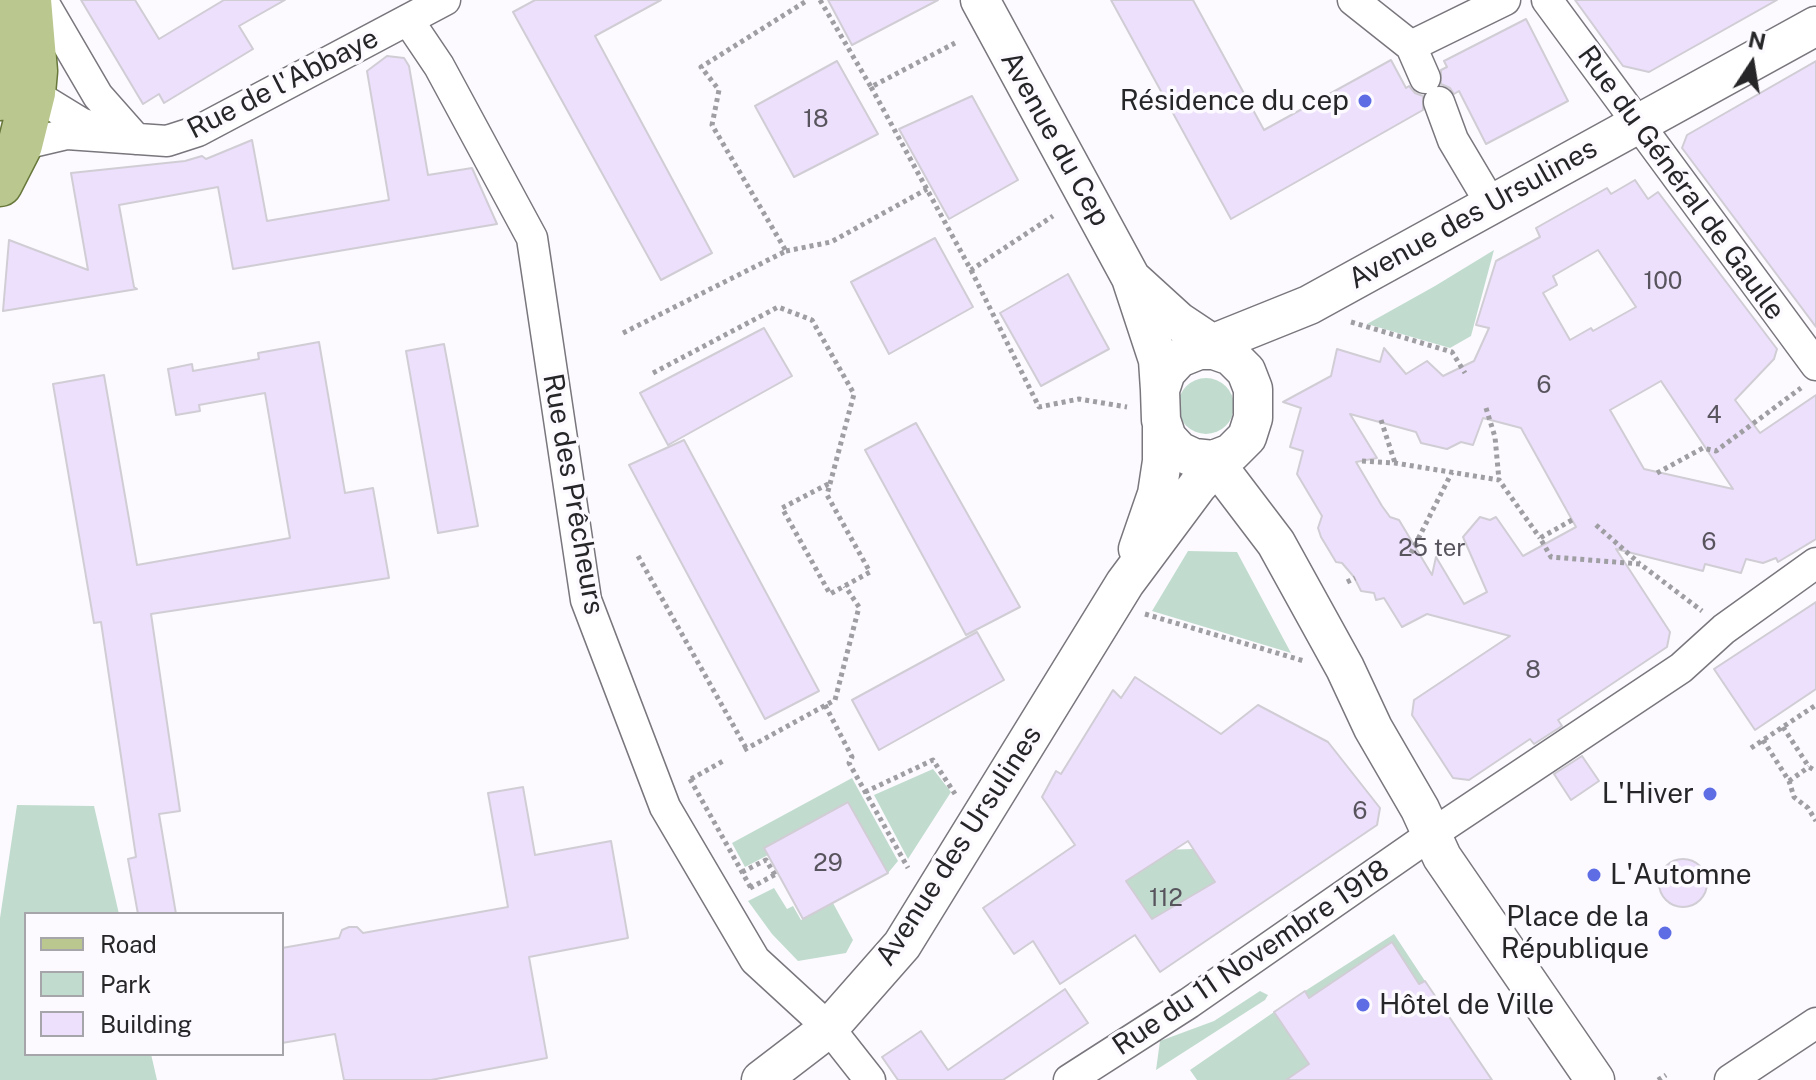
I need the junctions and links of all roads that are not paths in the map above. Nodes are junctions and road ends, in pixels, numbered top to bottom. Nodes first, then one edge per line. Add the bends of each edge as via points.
1 (3, 0) edge
2 (29, 0) edge
3 (42, 0) edge
4 (445, 0) edge
5 (980, 0) edge
6 (1353, 0) edge
7 (1505, 0) edge
8 (1547, 0) edge
9 (408, 20) junction
10 (1816, 26) edge
11 (1411, 46) junction
12 (89, 80) junction
13 (17, 84) edge
14 (1636, 123) junction
15 (136, 139) junction
16 (20, 145) junction
17 (0, 184) edge
18 (1491, 204) junction
19 (1131, 278) junction
20 (1309, 305) junction
21 (1212, 350) junction
22 (1810, 376) edge
23 (1154, 408) junction
24 (1253, 411) junction
25 (1211, 461) junction
26 (1170, 525) junction
27 (1268, 533) junction
28 (1816, 563) edge
29 (1134, 598) junction
30 (1426, 822) junction
31 (1816, 1023) edge
32 (829, 1028) junction
33 (761, 1080) edge
34 (870, 1080) edge
35 (1069, 1080) edge
36 (1595, 1080) edge
37 (1730, 1080) edge

1 - 13 main road
2 - 13 main road
3 - 12 street
4 - 9 street, Rue de l'Abbaye
5 - 19 street, Avenue du Cep
6 - 11 street
7 - 11 street
8 - 14 street, Rue du Général de Gaulle
9 - 15 street, Rue de l'Abbaye via 198,131 167,141
9 - 32 street, Rue des Prêcheurs via 439,66 532,238 586,600 665,807 755,960
10 - 14 street, Avenue des Ursulines
11 - 18 street via 1453,140
12 - 13 street via 63,71
12 - 15 street
13 - 15 street via 81,123
13 - 16 main road
14 - 18 street, Avenue des Ursulines
14 - 22 street, Rue du Général de Gaulle
15 - 16 street, Rue de l'Abbaye via 67,134
16 - 17 main road
18 - 20 street, Avenue des Ursulines
19 - 21 street, Avenue du Cep
19 - 23 street, Avenue du Cep via 1158,360
20 - 21 street, Avenue des Ursulines
20 - 24 street, Avenue des Ursulines via 1272,348 1262,367
21 - 23 street via 1171,366
21 - 24 street via 1248,374
23 - 25 street via 1179,451
23 - 29 street, Avenue des Ursulines via 1163,445
24 - 25 street via 1244,442
24 - 27 street via 1251,439
25 - 26 street, Avenue des Ursulines
25 - 27 street
26 - 27 street via 1195,514 1222,511 1244,516
26 - 29 street, Avenue des Ursulines
27 - 30 street
28 - 30 street via 1724,629 1681,668
29 - 32 street, Avenue des Ursulines via 902,945
30 - 35 street, Rue du 11 Novembre 1918 via 1189,1003
30 - 36 street via 1442,857
31 - 37 street
32 - 33 street, Avenue des Ursulines
32 - 34 street, Rue des Prêcheurs

